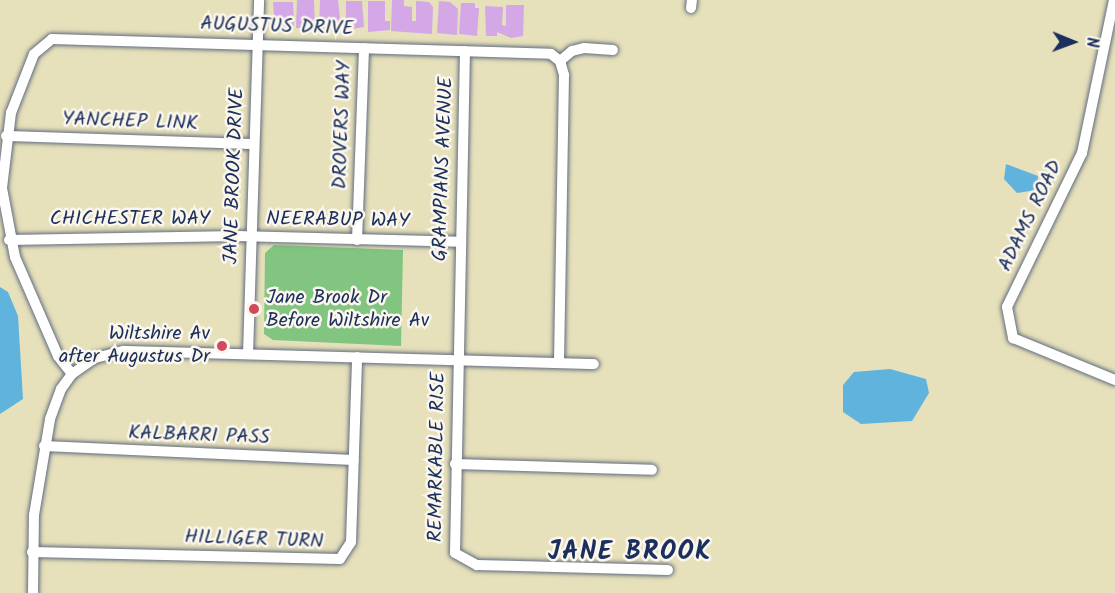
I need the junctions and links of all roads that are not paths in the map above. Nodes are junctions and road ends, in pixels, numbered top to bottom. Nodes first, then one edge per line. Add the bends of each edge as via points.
1 (259, 0) edge
2 (1114, 0) edge
3 (257, 44) junction
4 (364, 48) junction
5 (613, 50) dead end
6 (465, 51) junction
7 (560, 61) junction
8 (6, 136) junction
9 (253, 144) junction
10 (250, 237) junction
11 (9, 240) junction
12 (357, 240) junction
13 (460, 242) junction
14 (248, 354) junction
15 (357, 357) junction
16 (457, 360) junction
17 (559, 363) junction
18 (594, 364) dead end
19 (72, 374) junction
20 (1115, 380) edge
21 (44, 446) junction
22 (354, 460) junction
23 (455, 464) junction
24 (651, 470) dead end
25 (32, 552) junction
26 (668, 570) dead end
27 (33, 593) edge

1 - 3 street, JANE BROOK DRIVE
2 - 20 street, ADAMS ROAD via 1082,153 1007,307 1013,338
3 - 4 street, AUGUSTUS DRIVE
3 - 8 street, AUGUSTUS DRIVE via 51,39 34,54
3 - 9 street, JANE BROOK DRIVE
4 - 6 street, AUGUSTUS DRIVE
4 - 12 street, DROVERS WAY
5 - 7 street via 584,48 572,51
6 - 7 street, AUGUSTUS DRIVE via 545,53
6 - 13 street, GRAMPIANS AVENUE
7 - 17 street via 564,75
8 - 9 street, YANCHEP LINK
8 - 11 street, AUGUSTUS DRIVE via 2,188
9 - 10 street, JANE BROOK DRIVE
10 - 11 street, CHICHESTER WAY
10 - 12 street, NEERABUP WAY
10 - 14 street, JANE BROOK DRIVE
11 - 19 street, AUGUSTUS DRIVE via 58,356
12 - 13 street, NEERABUP WAY
13 - 16 street, GRAMPIANS AVENUE
14 - 15 street
14 - 19 street via 123,351 95,358
15 - 16 street
15 - 22 street, HILLIGER TURN
16 - 17 street
16 - 23 street, REMARKABLE RISE
17 - 18 street
19 - 21 street via 55,401
21 - 22 street, KALBARRI PASS
21 - 25 street
22 - 25 street, HILLIGER TURN via 351,542 348,552 338,560
23 - 24 street
23 - 26 street, REMARKABLE RISE via 453,544 455,553 467,563
25 - 27 street

